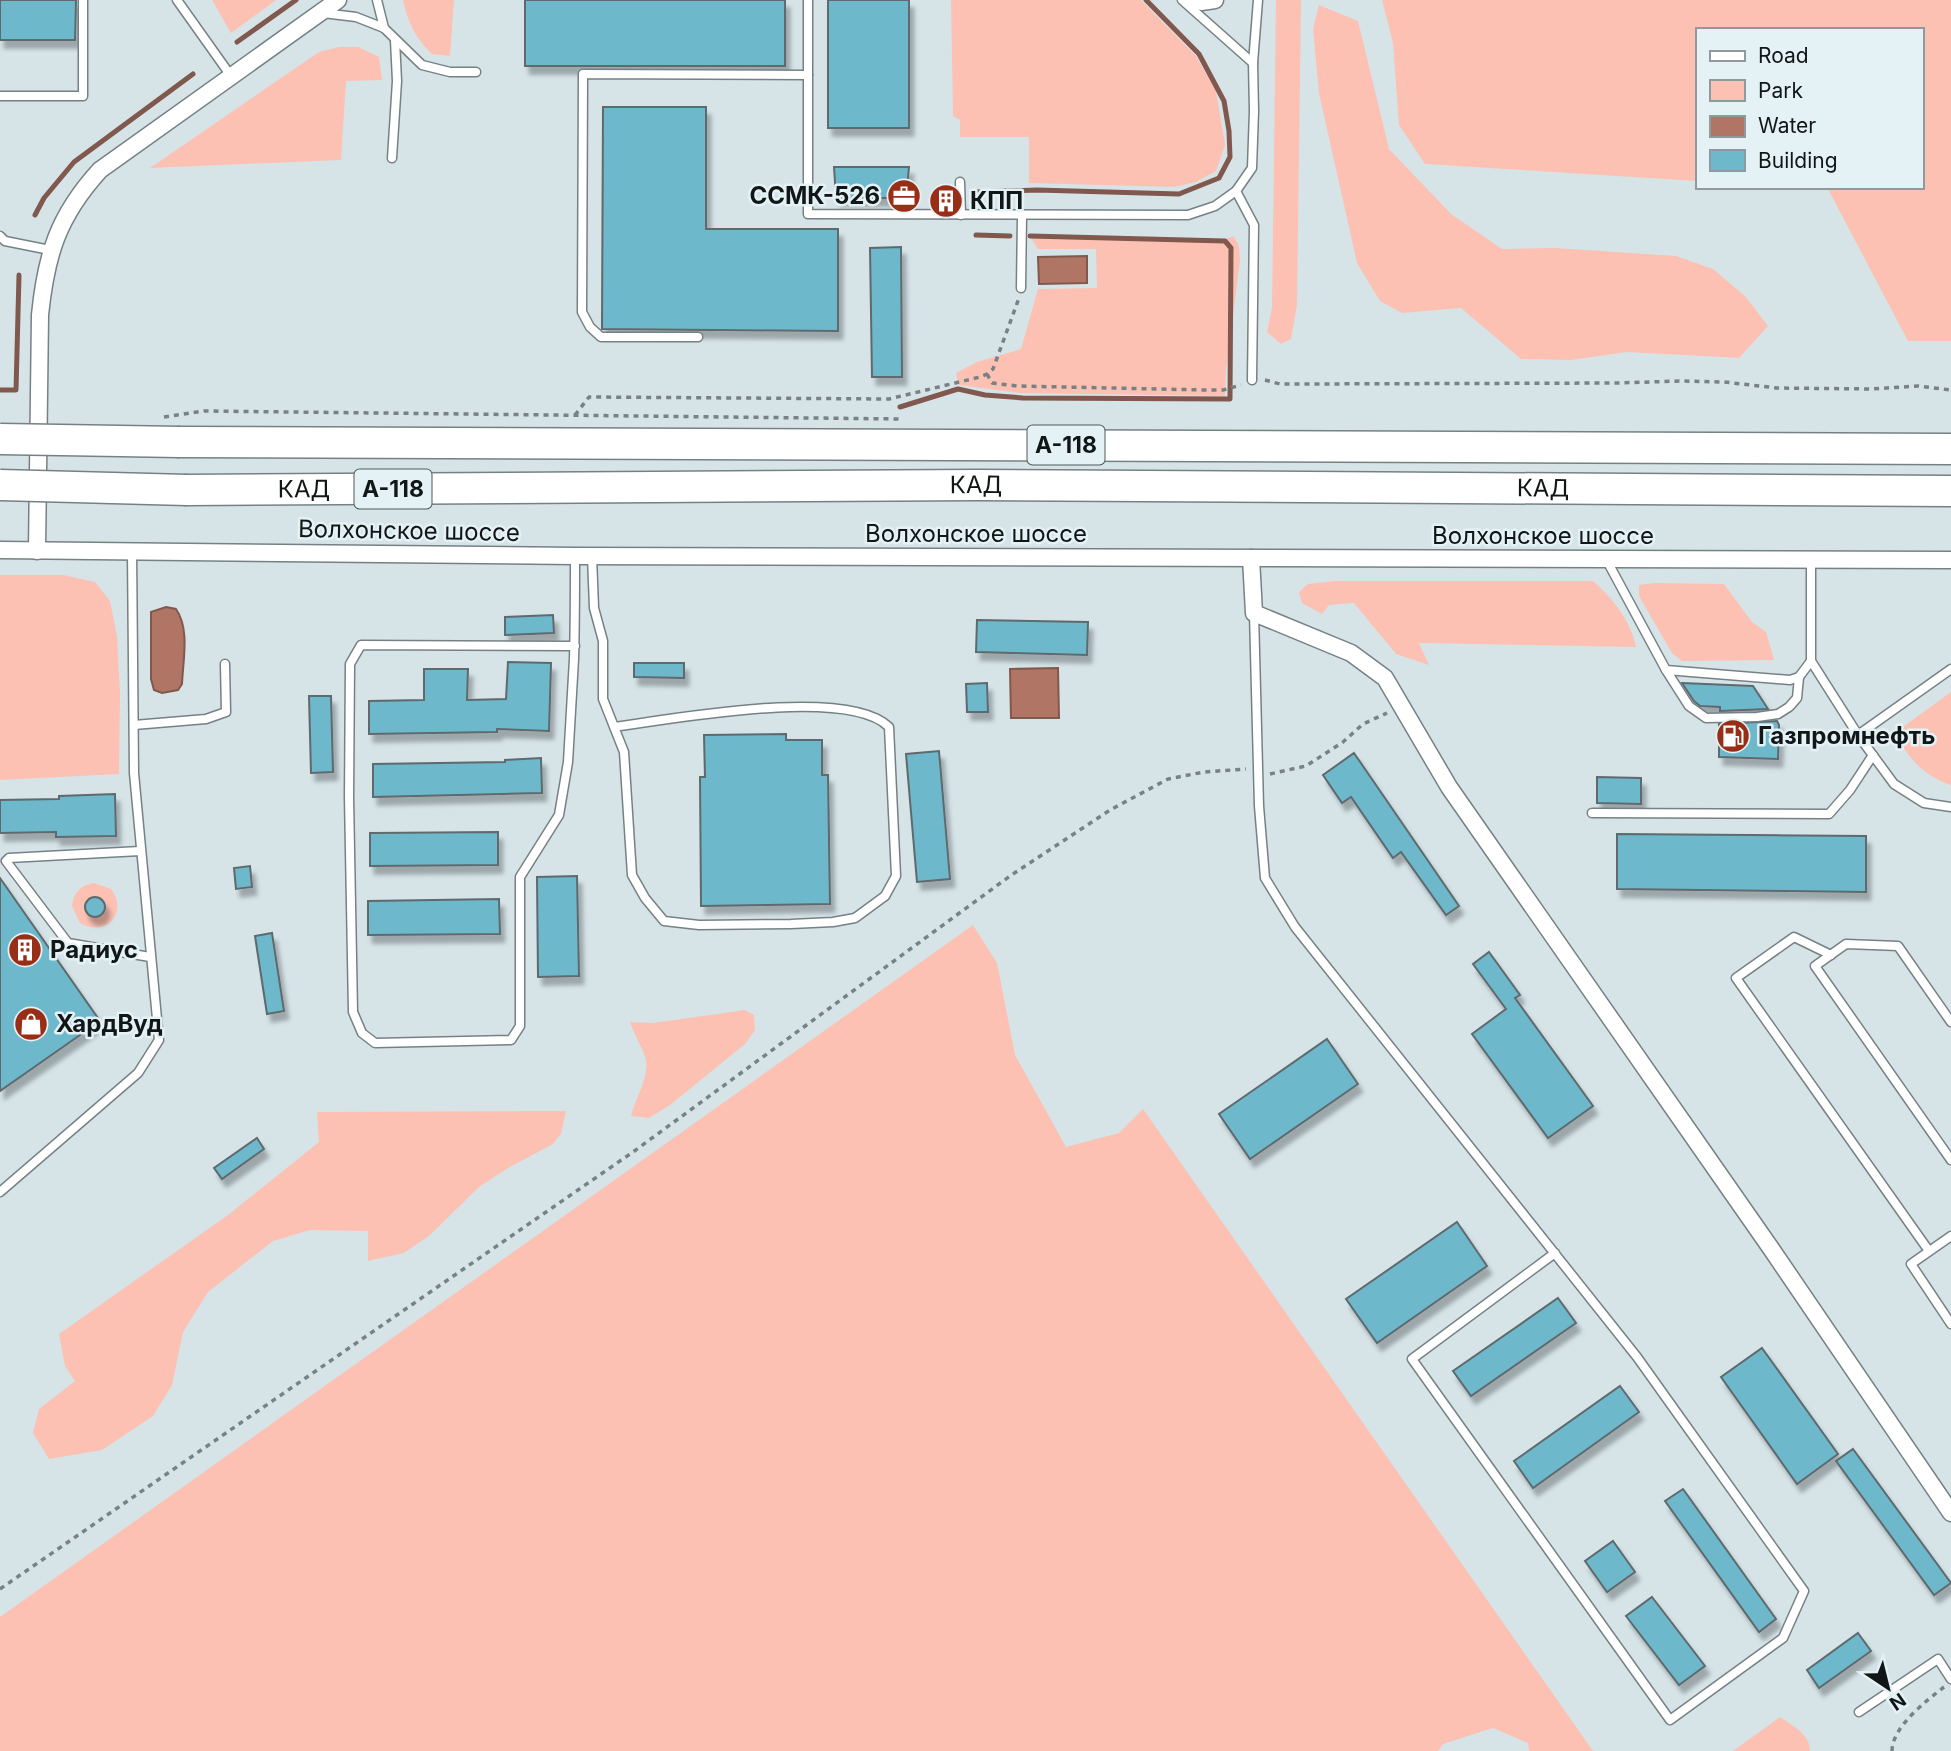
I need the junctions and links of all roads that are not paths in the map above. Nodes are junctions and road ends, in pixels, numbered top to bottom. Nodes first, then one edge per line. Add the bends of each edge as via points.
1 (83, 0) edge
2 (177, 0) edge
3 (338, 0) edge
4 (377, 0) edge
5 (808, 0) edge
6 (1182, 0) edge
7 (1191, 0) edge
8 (1215, 0) edge
9 (1258, 0) edge
10 (320, 13) junction
11 (384, 28) junction
12 (396, 40) junction
13 (1253, 63) junction
14 (476, 72) dead end
15 (808, 75) junction
16 (231, 76) junction
17 (0, 96) edge
18 (392, 158) dead end
19 (960, 182) dead end
20 (1237, 191) junction
21 (961, 215) junction
22 (1022, 215) junction
23 (0, 236) edge
24 (50, 250) junction
25 (1021, 288) road end
26 (698, 337) dead end
27 (1252, 380) road end
28 (0, 439) edge
29 (1951, 449) edge
30 (0, 485) edge
31 (1951, 491) edge
32 (0, 550) edge
33 (37, 551) junction
34 (132, 551) junction
35 (575, 556) junction
36 (592, 556) junction
37 (1251, 558) junction
38 (1606, 559) junction
39 (1811, 559) junction
40 (1951, 559) edge
41 (1254, 613) junction
42 (575, 646) junction
43 (1811, 662) junction
44 (225, 664) dead end
45 (1951, 669) edge
46 (1666, 670) junction
47 (1800, 677) junction
48 (134, 725) junction
49 (614, 727) junction
50 (1858, 735) junction
51 (1873, 755) junction
52 (1951, 807) edge
53 (1592, 813) dead end
54 (140, 851) junction
55 (3, 858) edge
56 (1830, 955) junction
57 (150, 957) junction
58 (1951, 1022) edge
59 (1951, 1160) edge
60 (0, 1192) edge
61 (1951, 1236) edge
62 (1929, 1251) junction
63 (1555, 1253) junction
64 (1951, 1324) edge
65 (1951, 1513) edge
66 (1951, 1680) edge
67 (1859, 1712) dead end

1 - 17 lane via 83,96
2 - 16 lane
3 - 10 street
4 - 11 lane
5 - 15 lane
6 - 13 lane
7 - 8 street
9 - 13 lane
10 - 11 lane via 356,17
10 - 16 street
11 - 12 lane
12 - 14 lane via 422,65
12 - 18 lane
13 - 20 lane via 1252,168
15 - 21 lane via 807,214
15 - 26 lane via 583,74 582,312 601,337
16 - 24 street via 100,170 62,220
19 - 21 lane
20 - 22 lane via 1215,206 1188,215
20 - 27 lane via 1254,225
21 - 22 lane
22 - 25 lane
23 - 24 lane
24 - 33 street via 40,315
28 - 29 highway, КАД / А-118, bridge
30 - 31 highway, КАД / А-118, bridge via 187,490 1006,485
32 - 33 street, Волхонское шоссе
33 - 34 street, Волхонское шоссе
34 - 35 street, Волхонское шоссе
34 - 48 lane
35 - 36 street, Волхонское шоссе
35 - 42 lane
36 - 37 street, Волхонское шоссе
36 - 49 lane via 594,608 603,642 603,699
37 - 38 street, Волхонское шоссе
37 - 41 street
38 - 39 street, Волхонское шоссе
38 - 46 lane
39 - 40 street, Волхонское шоссе
39 - 43 lane
41 - 63 lane via 1265,878 1295,927
41 - 65 street via 1351,653 1385,678 1449,787
42 - 42 lane via 568,762 559,815 520,877 520,1026 510,1041 375,1043 362,1033 353,1012 350,664 361,645
43 - 47 lane
43 - 50 lane
44 - 48 lane via 226,712 206,719
45 - 50 lane
46 - 47 lane via 1790,680
46 - 47 lane via 1689,706 1706,718 1778,714 1797,698
48 - 54 lane
49 - 49 lane via 624,752 632,875 664,921 699,925 833,922 855,918 885,896 896,876 890,727 881,718 840,708 747,709
50 - 51 lane
51 - 52 lane via 1894,784 1924,803
51 - 53 lane via 1829,814
54 - 55 lane
54 - 57 lane
55 - 57 lane via 68,943
56 - 58 lane via 1846,944 1898,946
56 - 59 lane via 1815,967
56 - 62 lane via 1794,937 1736,978
57 - 60 lane via 159,1040 138,1073
61 - 62 lane
62 - 64 lane via 1911,1264
63 - 63 lane via 1637,1357 1804,1591 1783,1638 1670,1720 1412,1359
66 - 67 lane via 1938,1659

